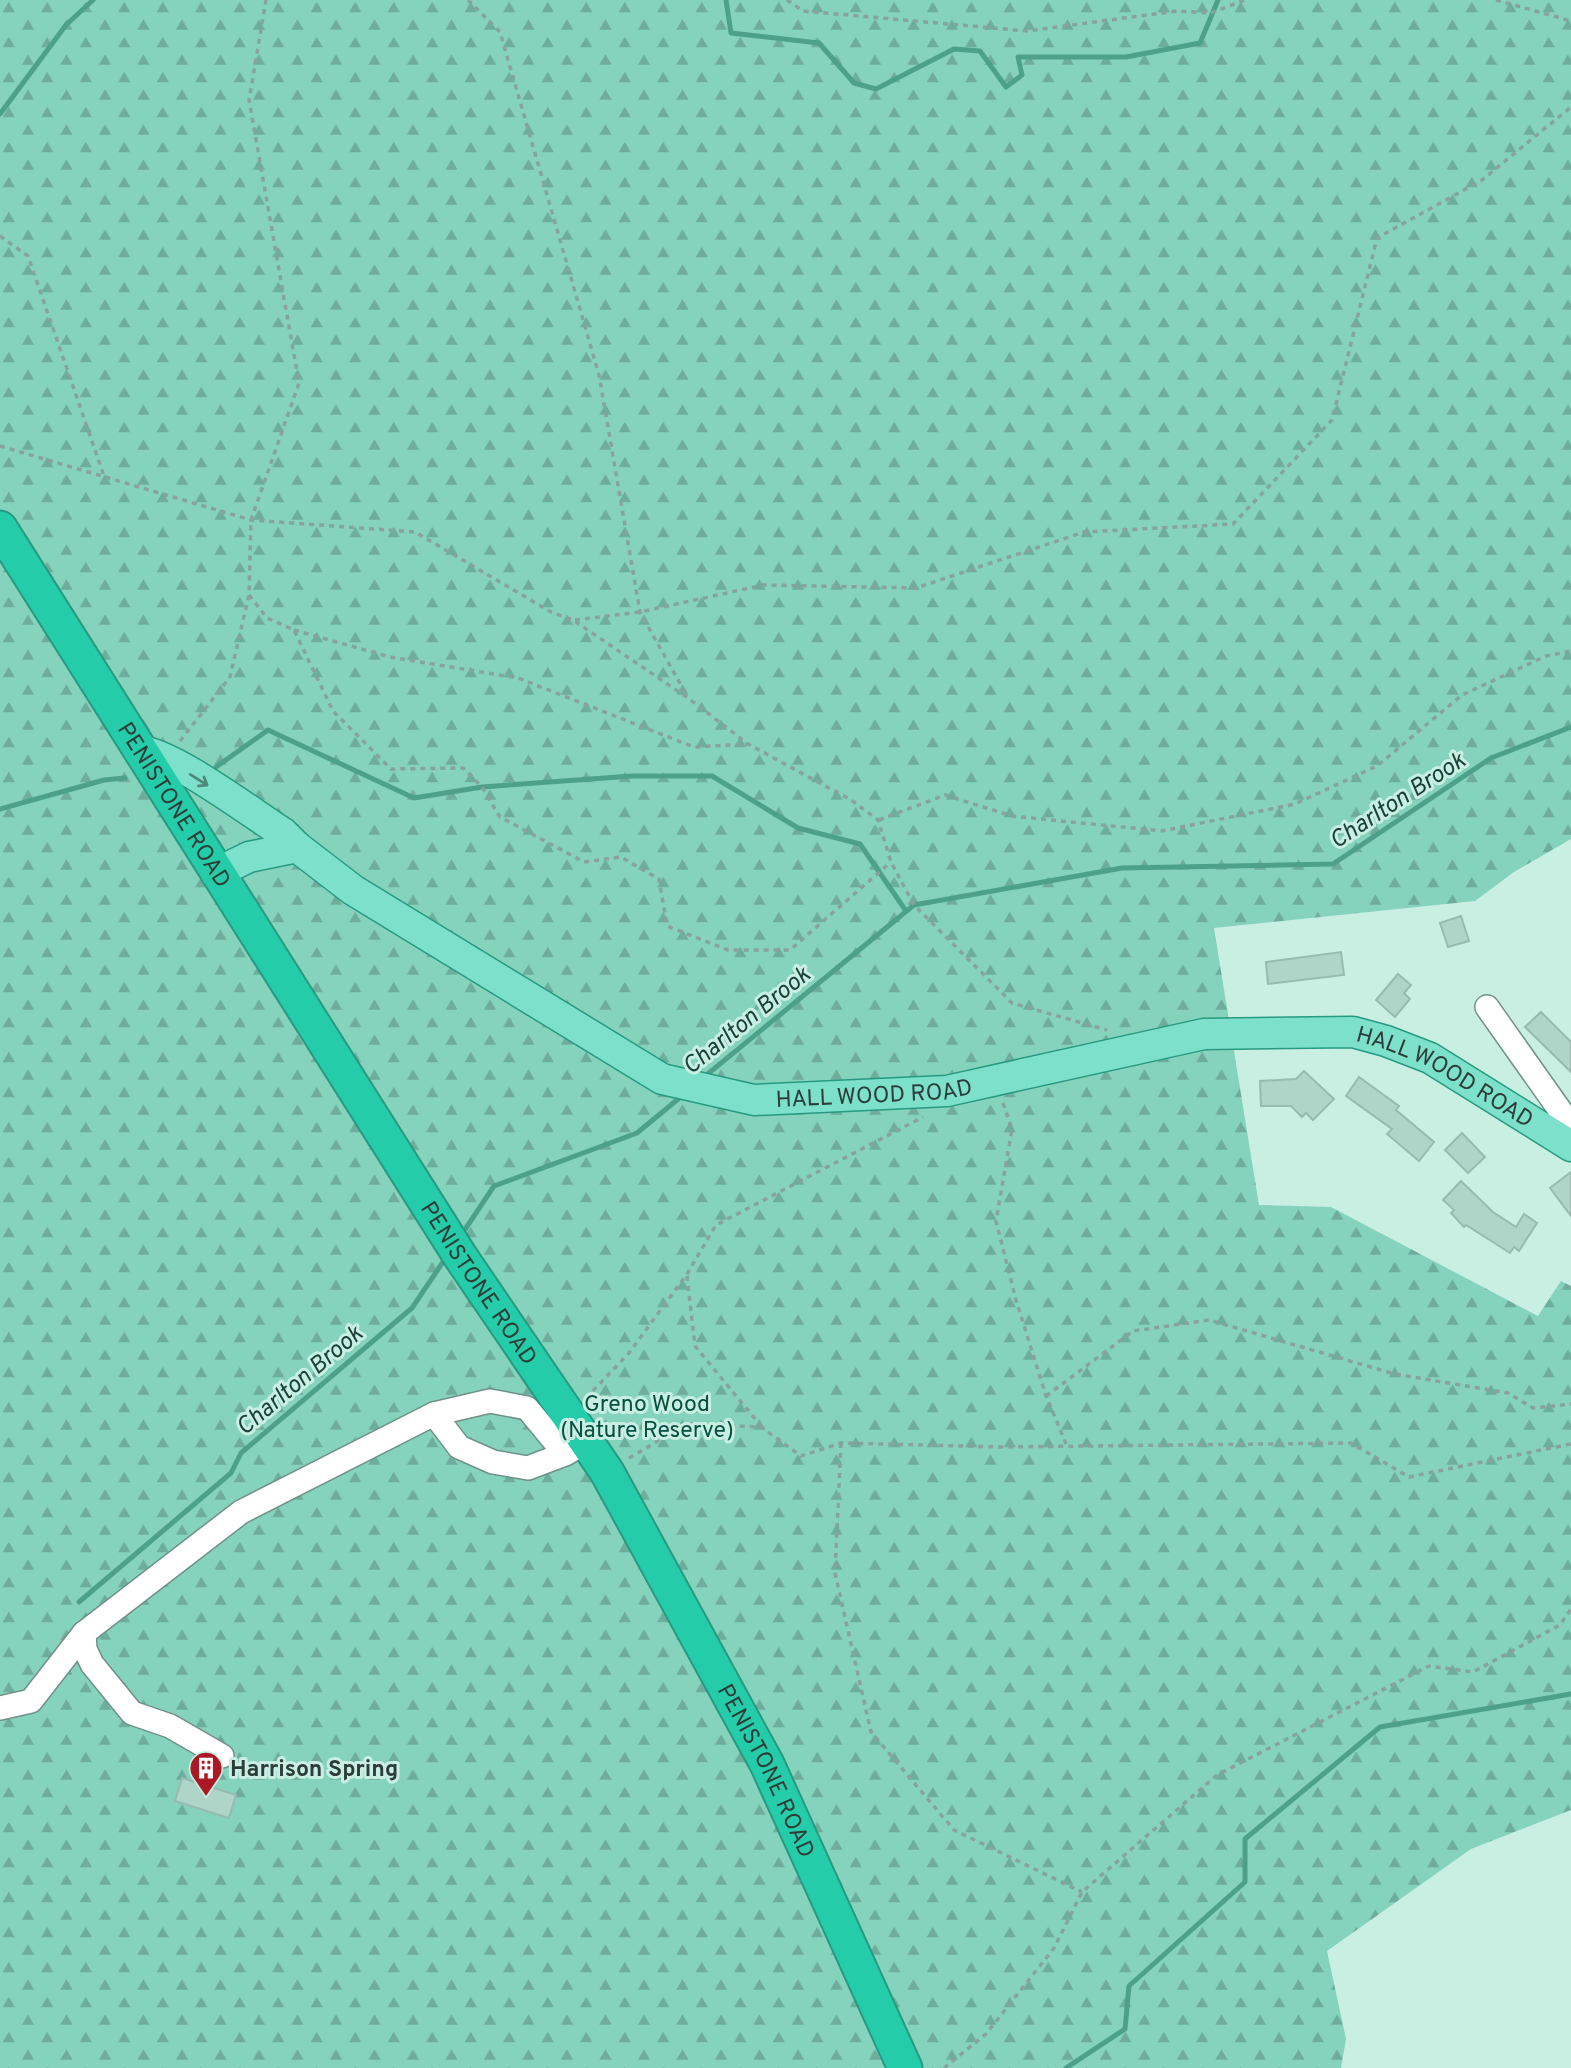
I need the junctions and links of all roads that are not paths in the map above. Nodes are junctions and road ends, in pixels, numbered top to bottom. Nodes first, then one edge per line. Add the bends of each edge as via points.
1 (0, 528) edge
2 (139, 751) junction
3 (297, 847) junction
4 (216, 873) junction
5 (1487, 1007) dead end
6 (1569, 1145) edge
7 (434, 1414) junction
8 (573, 1438) junction
9 (84, 1633) junction
10 (0, 1708) edge
11 (222, 1756) dead end
12 (905, 2068) edge

1 - 2 highway, PENISTONE ROAD
2 -> 3 main road, HALL WOOD ROAD via 150,751 171,762 283,833
2 - 4 highway, PENISTONE ROAD
3 - 4 main road via 248,857
3 - 6 main road, HALL WOOD ROAD via 353,890 662,1079 754,1100 947,1091 1204,1034 1353,1032 1430,1058
4 - 8 highway, PENISTONE ROAD
5 - 6 lane via 1569,1124
7 - 8 lane via 490,1401 527,1408
7 - 8 lane via 459,1447 493,1462 528,1468
7 - 9 lane via 241,1512
8 - 12 highway, PENISTONE ROAD via 607,1472 767,1764
9 - 10 lane via 30,1701
9 - 11 lane via 92,1664 132,1713 170,1726

